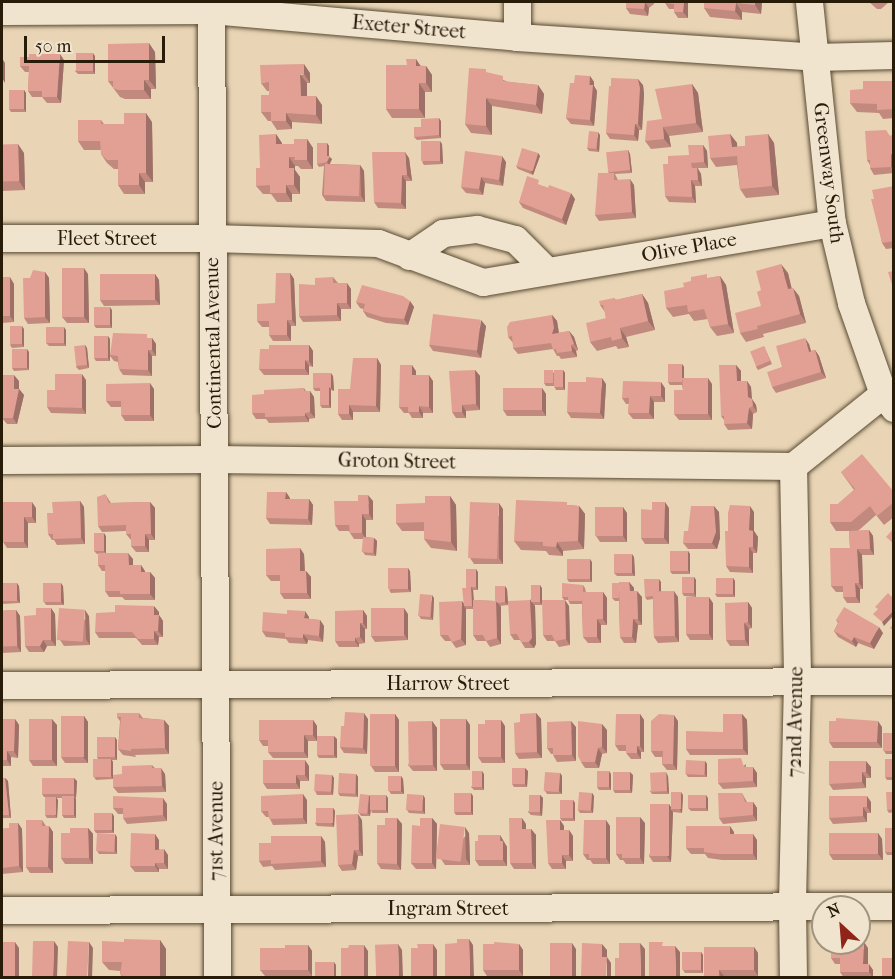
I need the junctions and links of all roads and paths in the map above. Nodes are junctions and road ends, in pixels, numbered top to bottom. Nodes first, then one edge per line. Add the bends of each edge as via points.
1 (518, 2) edge
2 (808, 2) edge
3 (211, 6) edge
4 (2, 11) edge
5 (517, 37) junction
6 (894, 55) edge
7 (815, 57) junction
8 (832, 223) junction
9 (2, 238) edge
10 (212, 238) junction
11 (409, 256) junction
12 (547, 271) junction
13 (889, 401) edge
14 (214, 459) junction
15 (2, 460) edge
16 (793, 466) junction
17 (797, 681) junction
18 (894, 681) edge
19 (215, 684) junction
20 (2, 685) edge
21 (894, 906) edge
22 (792, 907) junction
23 (217, 909) junction
24 (2, 910) edge
25 (217, 978) edge
26 (793, 978) edge

1 - 5 street
2 - 7 street, Greenway South
3 - 4 street, Exeter Street
3 - 5 street, Exeter Street
3 - 10 street, Continental Avenue
5 - 7 street, Exeter Street
6 - 7 street, Exeter Street
7 - 8 street, Greenway South
8 - 12 street, Olive Place
8 - 13 street, Greenway South via 851,303
9 - 10 street, Fleet Street
10 - 11 street, Olive Place via 378,243
10 - 14 street, Continental Avenue
11 - 12 street, Olive Place via 483,282
11 - 12 street via 443,233 477,229 515,239
13 - 16 street
14 - 15 street, Groton Street
14 - 16 street, Groton Street
14 - 19 street, Continental Avenue
16 - 17 street, 72nd Avenue
17 - 18 street, Harrow Street
17 - 19 street, Harrow Street
17 - 22 street, 72nd Avenue
19 - 20 street, Harrow Street
19 - 23 street, 71st Avenue
21 - 22 street, Ingram Street
22 - 23 street, Ingram Street
22 - 26 street, 72nd Avenue
23 - 24 street, Ingram Street
23 - 25 street, 71st Avenue

